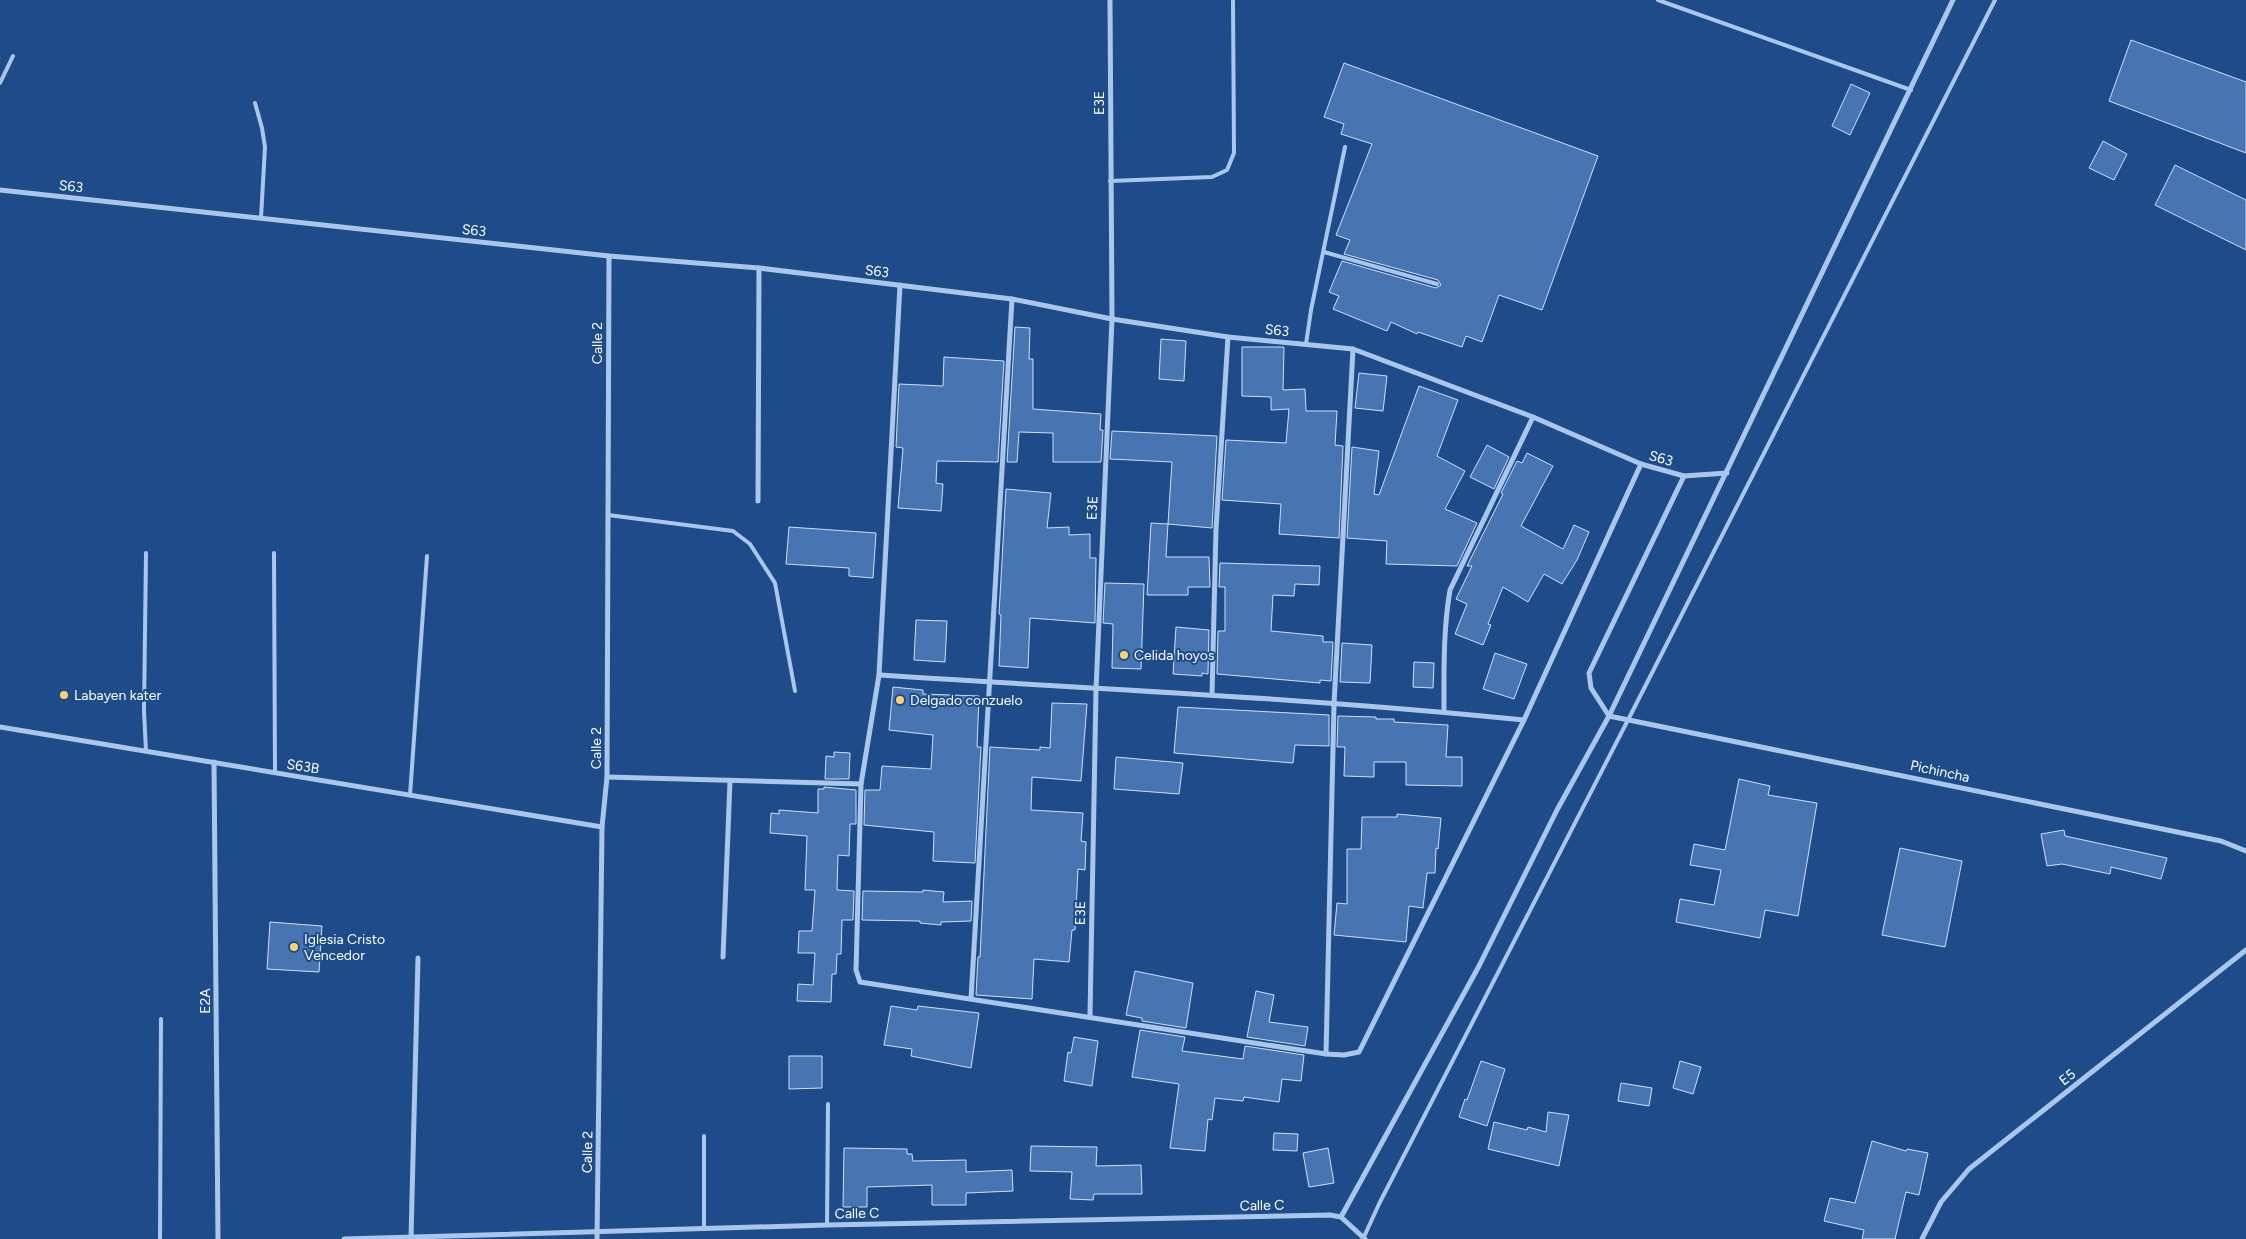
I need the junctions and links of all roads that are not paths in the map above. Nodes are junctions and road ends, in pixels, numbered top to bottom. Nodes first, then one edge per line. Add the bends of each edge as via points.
1 (1110, 0) edge
2 (1234, 0) edge
3 (1658, 0) edge
4 (1953, 0) edge
5 (1995, 0) edge
6 (13, 56) dead end
7 (0, 83) edge
8 (1911, 90) junction
9 (254, 103) dead end
10 (1346, 147) dead end
11 (1110, 181) junction
12 (0, 190) edge
13 (261, 218) junction
14 (1324, 252) junction
15 (609, 256) junction
16 (759, 268) junction
17 (1437, 284) dead end
18 (900, 285) junction
19 (1012, 300) junction
20 (1112, 319) junction
21 (1228, 336) junction
22 (1306, 344) junction
23 (1353, 349) junction
24 (1533, 417) junction
25 (1641, 464) junction
26 (1727, 473) junction
27 (1684, 476) junction
28 (758, 501) dead end
29 (608, 514) junction
30 (146, 553) dead end
31 (274, 553) dead end
32 (427, 556) dead end
33 (879, 675) junction
34 (990, 682) junction
35 (1096, 690) junction
36 (795, 691) dead end
37 (1212, 695) junction
38 (1334, 704) junction
39 (1444, 712) junction
40 (1609, 716) junction
41 (1629, 718) junction
42 (1524, 720) junction
43 (0, 727) edge
44 (146, 751) junction
45 (214, 762) junction
46 (274, 772) junction
47 (607, 777) junction
48 (730, 781) junction
49 (861, 784) junction
50 (410, 795) junction
51 (602, 827) junction
52 (2246, 851) edge
53 (2246, 950) edge
54 (723, 957) dead end
55 (418, 958) dead end
56 (971, 999) junction
57 (1090, 1016) junction
58 (161, 1019) dead end
59 (1326, 1054) junction
60 (828, 1104) dead end
61 (704, 1136) dead end
62 (1341, 1218) junction
63 (827, 1225) junction
64 (704, 1229) junction
65 (597, 1236) edge
66 (411, 1238) edge
67 (429, 1238) edge
68 (1364, 1238) edge
69 (160, 1239) edge
70 (218, 1239) edge
71 (344, 1239) edge
72 (1922, 1239) edge

1 - 11 street, E3E
2 - 11 lane via 1234,153 1227,170 1212,177
3 - 8 lane
4 - 8 street
5 - 41 lane
6 - 7 lane
8 - 26 street
9 - 13 lane via 265,148
10 - 14 lane
11 - 20 street, E3E
12 - 13 street, S63
13 - 15 street, S63
14 - 17 lane
14 - 22 lane
15 - 16 street, S63
15 - 29 street, Calle 2
16 - 18 street, S63
16 - 28 street
18 - 19 street, S63
18 - 33 street
19 - 20 street, S63
19 - 34 street
20 - 21 street, S63
20 - 35 street, E3E
21 - 22 street, S63
21 - 37 street via 1216,529
22 - 23 street, S63
23 - 24 street, S63
23 - 38 street
24 - 25 street, S63
24 - 39 street via 1450,590 1443,650
25 - 27 street, S63
25 - 42 street
26 - 27 street, S63
26 - 40 street
27 - 40 street via 1589,673 1591,688
29 - 36 lane via 733,531 750,544 775,583
29 - 47 street, Calle 2
30 - 44 lane
31 - 46 lane
32 - 50 lane
33 - 34 street
33 - 49 street
34 - 35 street
34 - 56 street
35 - 37 street
35 - 57 street, E3E
37 - 38 street
38 - 39 street
38 - 59 street
39 - 42 street
40 - 41 street, Pichincha
40 - 62 street via 1557,810 1479,966
41 - 52 street, Pichincha via 2221,841
41 - 68 lane
42 - 59 street via 1359,1052
43 - 44 street, S63B
44 - 45 street, S63B
45 - 46 street, S63B
45 - 70 street, E2A
46 - 50 street, S63B
47 - 48 street
47 - 51 street, Calle 2
48 - 49 street
48 - 54 street
49 - 56 street via 857,977 860,982
50 - 51 street, S63B
51 - 65 street, Calle 2
53 - 72 street, E5 via 1969,1168 1941,1202
55 - 66 street
56 - 57 street
57 - 59 street
58 - 69 lane
60 - 63 lane
61 - 64 lane
62 - 63 street, Calle C via 1320,1215
62 - 68 street
63 - 64 street, Calle C
64 - 65 street, Calle C
65 - 67 street, Calle C
66 - 67 street, Calle C
66 - 71 street, Calle C

